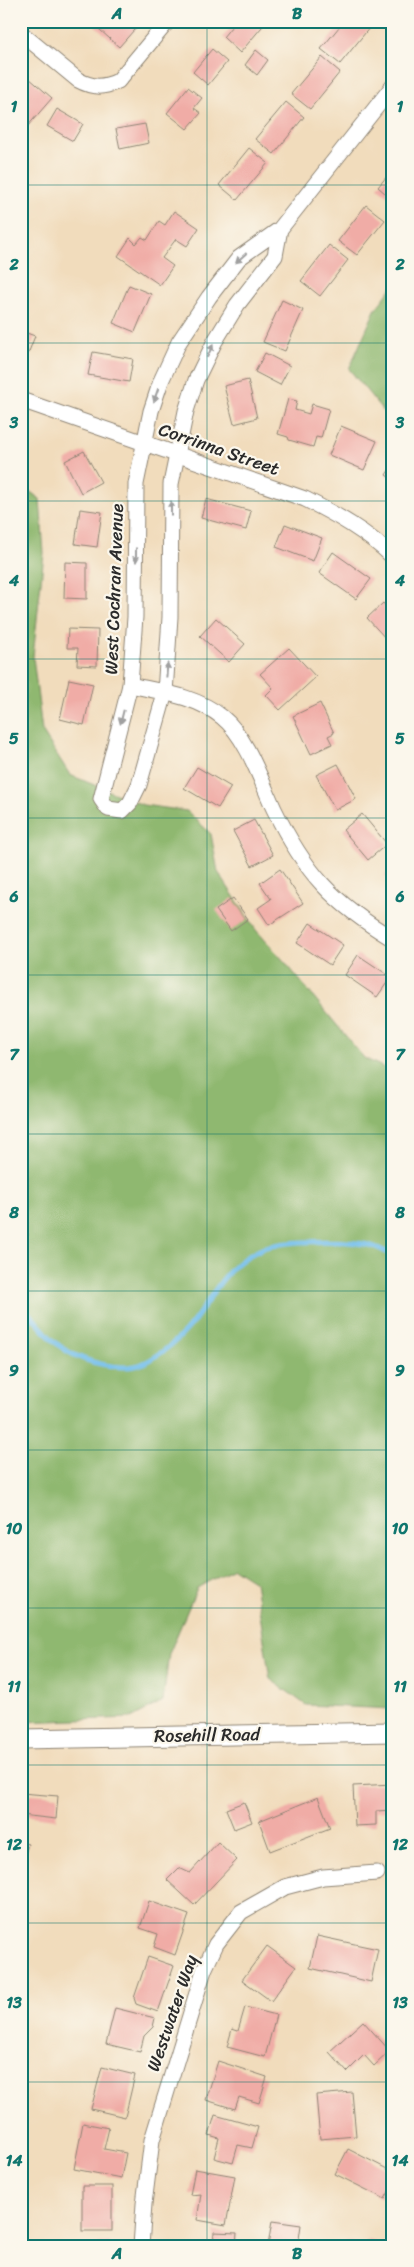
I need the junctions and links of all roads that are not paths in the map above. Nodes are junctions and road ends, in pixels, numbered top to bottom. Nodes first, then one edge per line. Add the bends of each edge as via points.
1 (168, 21) edge
2 (21, 33) edge
3 (393, 86) edge
4 (280, 229) junction
5 (21, 400) edge
6 (144, 443) junction
7 (176, 454) junction
8 (393, 557) edge
9 (130, 685) junction
10 (165, 693) junction
11 (393, 939) edge
12 (393, 1732) edge
13 (21, 1739) edge
14 (377, 1873) dead end
15 (141, 2246) edge

1 - 2 street via 118,81 98,87 78,80
3 - 4 street, West Cochran Avenue
4 -> 6 street, West Cochran Avenue via 239,258 198,312 161,381
7 -> 4 street, West Cochran Avenue via 196,380 214,341 275,256
5 - 6 street, Corrinna Street
6 - 7 street, Corrinna Street
6 -> 9 street, West Cochran Avenue via 136,484 135,617
7 - 8 street, Corrinna Street via 334,513 361,530
10 -> 7 street, West Cochran Avenue via 170,617 171,484
9 - 10 street
9 -> 10 street, West Cochran Avenue via 101,799 108,809 122,812 139,785
10 - 11 street via 206,706 224,718 243,744 308,869 345,908
12 - 13 main road, Rosehill Road
14 - 15 street, Westwater Way via 323,1877 285,1887 241,1912 216,1944 204,1970 152,2140

